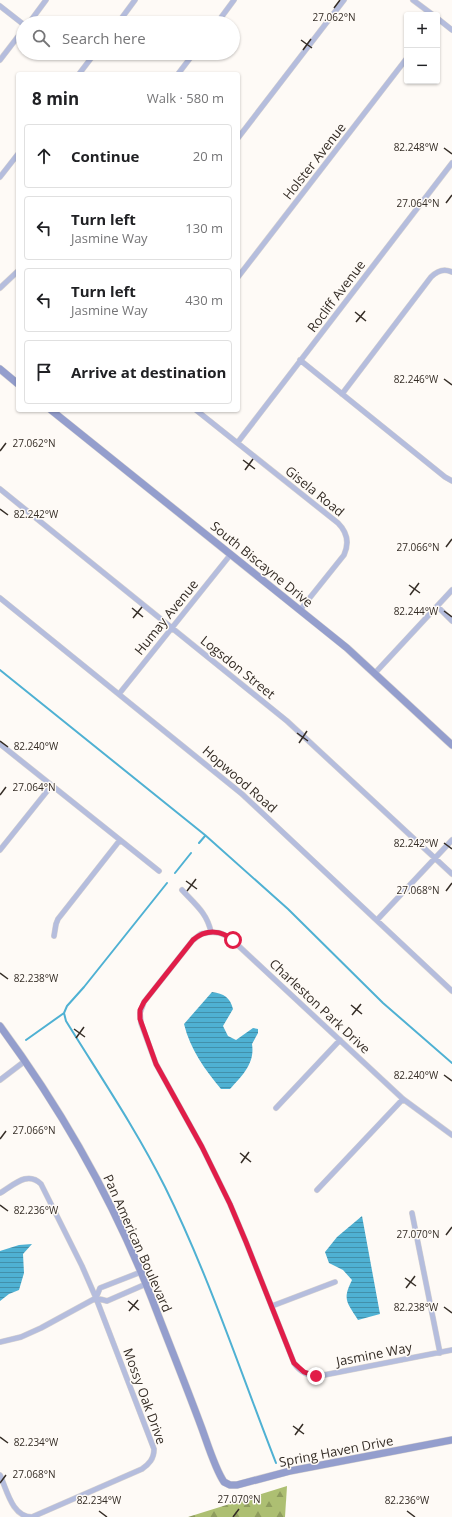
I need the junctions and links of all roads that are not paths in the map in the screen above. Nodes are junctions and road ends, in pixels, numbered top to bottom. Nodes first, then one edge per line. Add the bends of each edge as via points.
1 (46, 0) edge
2 (136, 0) edge
3 (234, 0) edge
4 (344, 0) edge
5 (413, 0) edge
6 (0, 6) edge
7 (429, 12) edge
8 (34, 16) edge
9 (123, 16) edge
10 (222, 16) edge
11 (16, 19) edge
12 (440, 21) edge
13 (452, 30) edge
14 (16, 39) edge
15 (0, 60) edge
16 (90, 60) edge
17 (189, 60) edge
18 (404, 62) edge
19 (81, 72) edge
20 (180, 72) edge
21 (240, 135) edge
22 (16, 157) edge
23 (452, 163) edge
24 (0, 177) edge
25 (452, 272) edge
26 (16, 273) edge
27 (240, 274) edge
28 (0, 288) edge
29 (300, 360) junction
30 (0, 369) edge
31 (16, 382) edge
32 (342, 394) junction
33 (54, 412) edge
34 (199, 412) edge
35 (238, 442) junction
36 (452, 481) edge
37 (0, 489) edge
38 (231, 554) junction
39 (452, 590) edge
40 (0, 598) edge
41 (437, 606) junction
42 (300, 610) junction
43 (452, 621) edge
44 (172, 627) junction
45 (375, 673) junction
46 (119, 694) junction
47 (0, 744) edge
48 (452, 745) edge
49 (52, 785) junction
50 (120, 840) junction
51 (452, 840) edge
52 (0, 850) edge
53 (435, 857) junction
54 (159, 871) dead end
55 (452, 874) edge
56 (182, 890) dead end
57 (377, 920) junction
58 (210, 932) junction
59 (54, 936) dead end
60 (452, 991) edge
61 (0, 1026) edge
62 (340, 1040) junction
63 (25, 1061) junction
64 (0, 1080) edge
65 (403, 1099) junction
66 (276, 1108) dead end
67 (452, 1135) edge
68 (317, 1190) dead end
69 (0, 1192) edge
70 (412, 1213) dead end
71 (140, 1272) junction
72 (335, 1282) dead end
73 (146, 1284) junction
74 (96, 1298) junction
75 (272, 1306) junction
76 (0, 1342) edge
77 (452, 1350) edge
78 (440, 1353) junction
79 (452, 1440) edge
80 (0, 1475) edge
81 (226, 1484) joint

1 - 8 street
2 - 9 street
3 - 10 street
4 - 21 street
5 - 7 street
6 - 11 street
12 - 13 street
14 - 15 street
16 - 19 street
17 - 20 street
18 - 27 street, Holster Avenue
22 - 24 street
23 - 29 street, Rocliff Avenue
25 - 32 street via 439,271 431,277
26 - 28 street
29 - 32 street
29 - 35 street, Rocliff Avenue
30 - 31 street
32 - 36 street
33 - 38 street, South Biscayne Drive
34 - 35 street, Gisela Road
35 - 42 street, Gisela Road via 346,533 347,545 344,556
37 - 44 street, Logsdon Street
38 - 42 street, South Biscayne Drive
38 - 44 street, Humay Avenue
39 - 41 street
40 - 46 street, Hopwood Road
41 - 43 street
41 - 45 street
42 - 45 street, South Biscayne Drive
44 - 46 street, Humay Avenue
44 - 53 street, Logsdon Street via 287,720
45 - 48 street, South Biscayne Drive
46 - 57 street, Hopwood Road via 242,794
47 - 49 street
49 - 50 street
49 - 52 street
50 - 54 street
50 - 59 street via 58,919
51 - 53 street
53 - 55 street, Logsdon Street
53 - 57 street
56 - 58 street via 205,915
57 - 60 street, Hopwood Road
58 - 62 street, Charleston Park Drive via 229,937
58 - 75 street, Jasmine Way via 201,934 190,943 144,1002 140,1010 140,1019 156,1064 199,1141 230,1204
61 - 63 street, Pan American Boulevard
62 - 65 street, Charleston Park Drive
62 - 66 street
63 - 64 street
63 - 71 street, Pan American Boulevard via 85,1158 116,1217
65 - 67 street, Charleston Park Drive
65 - 68 street
69 - 74 street, Mossy Oak Drive via 26,1179 41,1184
70 - 78 street
71 - 73 street, Pan American Boulevard
71 - 74 street via 100,1288
72 - 75 street
73 - 74 street via 107,1301
73 - 81 street, Pan American Boulevard via 221,1479
74 - 76 street via 32,1333
74 - 80 street, Mossy Oak Drive via 153,1445 153,1458 142,1469 32,1517 24,1516 17,1511
75 - 78 street, Jasmine Way via 294,1363 309,1374 323,1375
77 - 78 street, Jasmine Way
79 - 81 street, Spring Haven Drive via 290,1471 237,1485

